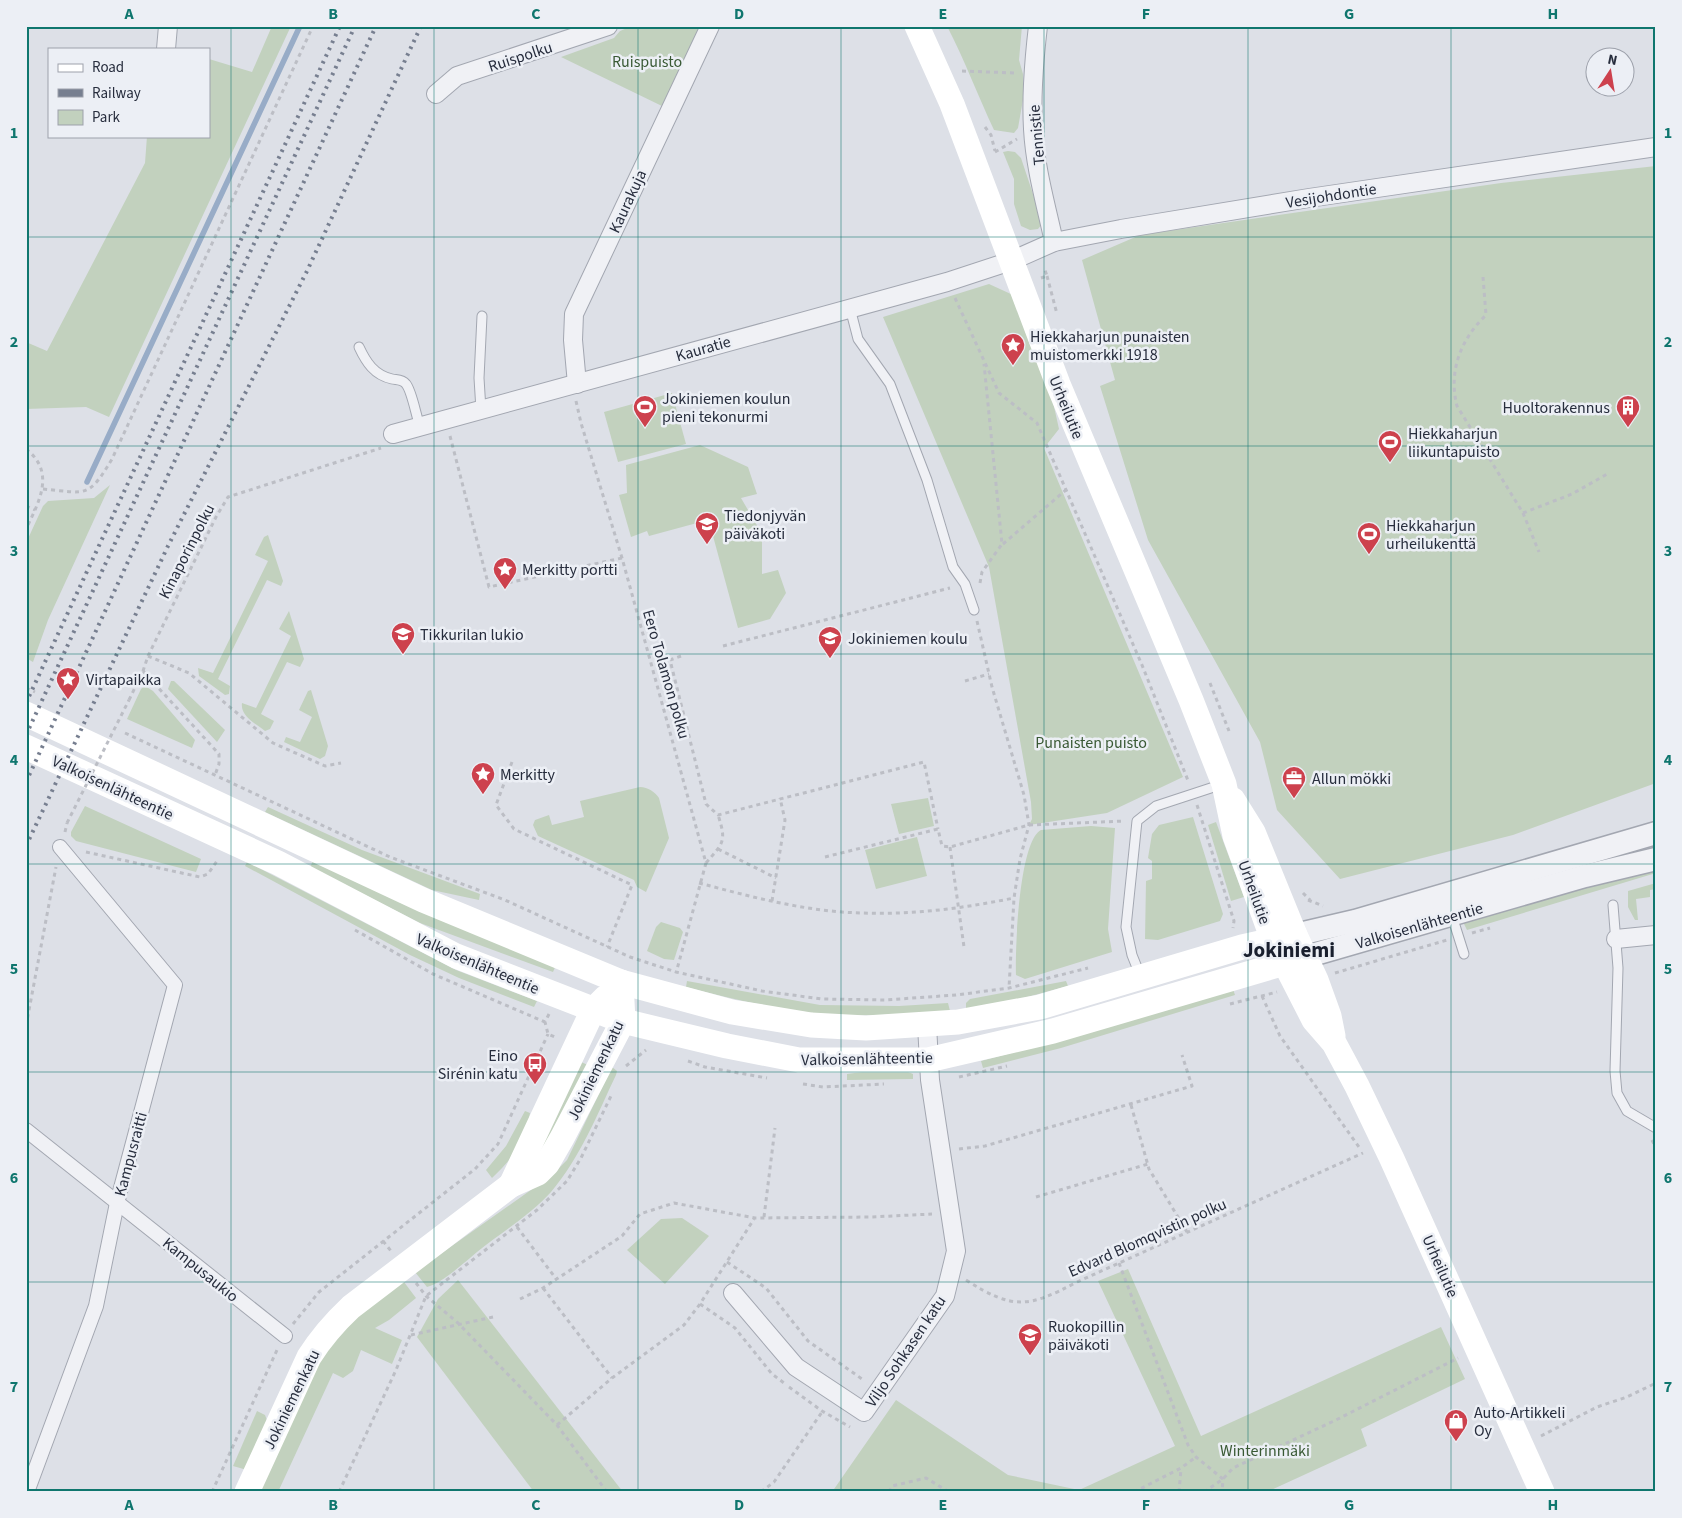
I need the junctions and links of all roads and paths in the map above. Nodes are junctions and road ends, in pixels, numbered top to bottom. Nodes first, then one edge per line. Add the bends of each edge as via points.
1 (168, 26) edge
2 (313, 26) edge
3 (608, 26) edge
4 (710, 26) edge
5 (917, 26) edge
6 (1038, 26) edge
7 (166, 48) edge
8 (1033, 69) junction
9 (955, 71) dead end
10 (436, 94) dead end
11 (1656, 148) edge
12 (1054, 242) junction
13 (1011, 261) junction
14 (1483, 277) dead end
15 (850, 308) junction
16 (482, 316) dead end
17 (359, 347) dead end
18 (984, 361) dead end
19 (577, 384) junction
20 (481, 410) junction
21 (420, 426) junction
22 (449, 431) dead end
23 (393, 434) joint
24 (26, 449) edge
25 (1609, 473) dead end
26 (43, 489) junction
27 (1067, 489) dead end
28 (26, 506) edge
29 (35, 510) junction
30 (1523, 513) junction
31 (26, 530) edge
32 (1002, 544) junction
33 (1540, 552) dead end
34 (622, 558) junction
35 (964, 584) junction
36 (974, 610) junction
37 (723, 646) dead end
38 (148, 656) junction
39 (681, 656) dead end
40 (143, 671) junction
41 (989, 674) junction
42 (965, 681) dead end
43 (26, 714) edge
44 (110, 726) dead end
45 (26, 747) edge
46 (512, 762) dead end
47 (341, 763) dead end
48 (215, 775) junction
49 (1224, 784) junction
50 (780, 798) junction
51 (718, 815) junction
52 (1137, 820) junction
53 (67, 823) dead end
54 (1029, 825) junction
55 (938, 829) junction
56 (1656, 833) edge
57 (950, 846) junction
58 (60, 847) junction
59 (718, 849) junction
60 (825, 857) dead end
61 (1656, 858) edge
62 (217, 861) dead end
63 (706, 863) junction
64 (776, 878) junction
65 (698, 883) junction
66 (1014, 898) junction
67 (772, 901) junction
68 (1448, 904) junction
69 (1613, 905) dead end
70 (958, 909) junction
71 (1232, 926) dead end
72 (1223, 929) dead end
73 (1656, 935) edge
74 (1284, 937) junction
75 (1616, 939) junction
76 (607, 947) junction
77 (964, 947) dead end
78 (1464, 954) dead end
79 (1294, 961) junction
80 (1096, 965) dead end
81 (676, 972) junction
82 (1141, 978) junction
83 (621, 982) junction
84 (1009, 988) junction
85 (593, 1010) junction
86 (623, 1020) junction
87 (26, 1026) edge
88 (927, 1026) junction
89 (1182, 1055) dead end
90 (928, 1060) junction
91 (1131, 1105) junction
92 (775, 1128) dead end
93 (1656, 1128) edge
94 (26, 1130) edge
95 (954, 1150) dead end
96 (1363, 1153) dead end
97 (1148, 1164) junction
98 (511, 1185) junction
99 (1036, 1197) dead end
100 (117, 1203) junction
101 (938, 1214) dead end
102 (764, 1217) junction
103 (754, 1218) junction
104 (517, 1227) dead end
105 (1187, 1232) junction
106 (727, 1262) junction
107 (1119, 1263) junction
108 (961, 1274) junction
109 (557, 1280) junction
110 (543, 1288) junction
111 (962, 1288) dead end
112 (733, 1294) dead end
113 (520, 1298) dead end
114 (700, 1304) junction
115 (493, 1317) dead end
116 (458, 1323) junction
117 (410, 1335) junction
118 (285, 1336) dead end
119 (1460, 1356) dead end
120 (868, 1372) dead end
121 (612, 1378) junction
122 (1656, 1383) edge
123 (822, 1412) junction
124 (557, 1425) junction
125 (854, 1429) dead end
126 (1537, 1438) dead end
127 (1196, 1457) junction
128 (1181, 1468) junction
129 (1223, 1479) junction
130 (27, 1492) edge
131 (247, 1492) edge
132 (339, 1492) edge
133 (607, 1492) edge
134 (760, 1492) edge
135 (889, 1492) edge
136 (949, 1492) edge
137 (1134, 1492) edge
138 (1179, 1492) edge
139 (1204, 1492) edge
140 (1222, 1492) edge
141 (1542, 1492) edge

1 - 7 street
2 - 26 path via 112,459 97,484 83,492
3 - 10 street, Ruispolku via 457,76
4 - 19 street, Kaurakuja via 574,314 572,340
5 - 13 main road, Urheilutie via 952,104
6 - 8 street, Tennistie
8 - 9 path via 1019,73
8 - 12 street, Tennistie via 1033,130 1040,182
11 - 12 street, Vesijohdontie via 1309,198
12 - 13 street, Vesijohdontie
13 - 15 street, Kauratie
13 - 49 main road, Urheilutie via 1058,384
14 - 30 path via 1486,316 1462,346 1453,378 1454,392 1457,406
15 - 19 street, Kauratie
15 - 35 lane via 858,339 890,384 927,480 953,567
16 - 20 lane
17 - 21 lane via 372,369 406,384
18 - 32 path
19 - 20 street, Kauratie
19 - 34 path, Eero Tolamon polku via 575,396 580,423
20 - 21 street, Kauratie
21 - 23 street, Kauratie
22 - 34 path via 489,587
23 - 38 path, Kinaporinpolku via 389,446 228,497
24 - 26 path via 36,456 43,476
25 - 30 path via 1572,494
26 - 29 path
27 - 32 path
28 - 29 path
29 - 31 path
30 - 33 path
32 - 36 path via 982,572
34 - 63 path, Eero Tolamon polku
35 - 36 lane
35 - 37 path
36 - 41 path
38 - 40 path, Kinaporinpolku
38 - 47 path via 189,673 273,742 324,766
39 - 51 path via 670,660 706,804
40 - 48 path via 218,754
40 - 53 path, Kinaporinpolku, bridge
41 - 42 path
41 - 54 path via 1024,795
43 - 83 main road, Valkoisenlähteentie via 423,900
44 - 48 path
45 - 85 main road, Valkoisenlähteentie via 278,863 456,956
46 - 76 path via 496,805 514,829 632,885
48 - 76 path via 390,857 505,900
49 - 52 lane via 1156,806
49 - 74 main road, Urheilutie via 1235,836
50 - 51 path
50 - 55 path via 924,762
50 - 64 path via 785,820
51 - 59 path via 723,830 723,843
52 - 54 path
52 - 82 lane via 1126,927
54 - 57 path
54 - 66 path
55 - 57 path via 942,846
55 - 60 path
56 - 68 street, Valkoisenlähteentie
57 - 70 path
58 - 62 path via 200,877 208,874
58 - 87 path
58 - 100 street, Kampusraitti via 175,985
59 - 63 path
59 - 64 path
61 - 68 street, Valkoisenlähteentie
63 - 65 path
64 - 67 path
65 - 67 path
65 - 81 path
66 - 70 path
66 - 84 path
67 - 70 path via 862,913
68 - 74 street, Valkoisenlähteentie
68 - 78 lane
68 - 79 street, Valkoisenlähteentie
69 - 75 lane
70 - 77 path
71 - 72 path
73 - 75 street
74 - 79 main road, Urheilutie
74 - 82 main road, Valkoisenlähteentie
75 - 93 lane via 1614,1071 1617,1093 1626,1111
76 - 81 path
79 - 90 main road, Valkoisenlähteentie via 1053,1031
79 - 141 main road, Urheilutie via 1329,1016 1334,1043 1392,1159
80 - 84 path
81 - 84 path via 762,991 822,999 885,1000
82 - 88 main road, Valkoisenlähteentie via 1040,1007
83 - 85 main road, Jokiniemenkatu
83 - 86 main road, Jokiniemenkatu
83 - 88 main road, Valkoisenlähteentie via 732,1012 811,1025 866,1028
85 - 86 main road, Valkoisenlähteentie
85 - 98 main road, Jokiniemenkatu
86 - 90 main road, Valkoisenlähteentie via 799,1060
86 - 98 main road, Jokiniemenkatu via 547,1164 538,1173
88 - 90 street, Viljo Sohkasen katu
89 - 91 path via 1192,1086
90 - 108 street, Viljo Sohkasen katu
91 - 95 path via 985,1146
91 - 97 path
92 - 102 path
94 - 100 street, Kampusaukio
96 - 105 path, Edvard Blomqvistin polku
97 - 99 path
97 - 105 path
98 - 131 main road, Jokiniemenkatu via 333,1324 309,1357
100 - 118 street, Kampusaukio
100 - 130 street, Kampusraitti via 96,1306
101 - 102 path via 871,1218
102 - 103 path
103 - 106 path
103 - 109 path via 674,1203 640,1214 622,1236
104 - 109 path
105 - 107 path, Edvard Blomqvistin polku
106 - 114 path
106 - 120 path via 766,1288 808,1341 862,1379
107 - 108 path, Edvard Blomqvistin polku via 1049,1297 1023,1303 989,1294
107 - 127 path via 1188,1446
108 - 111 path
108 - 112 street, Viljo Sohkasen katu via 864,1412 796,1367
109 - 110 path
110 - 113 path
110 - 121 path
114 - 121 path via 684,1325
114 - 123 path via 735,1328 772,1374
115 - 116 path
116 - 117 path
116 - 117 path via 426,1296
116 - 124 path
117 - 132 path
119 - 129 path via 1336,1420 1232,1468
121 - 124 path
122 - 126 path via 1597,1407
123 - 125 path
123 - 134 path via 774,1482
124 - 133 path
127 - 128 path
127 - 129 path
128 - 137 path
128 - 138 path
129 - 139 path
129 - 140 path
135 - 136 path via 892,1486 926,1478

